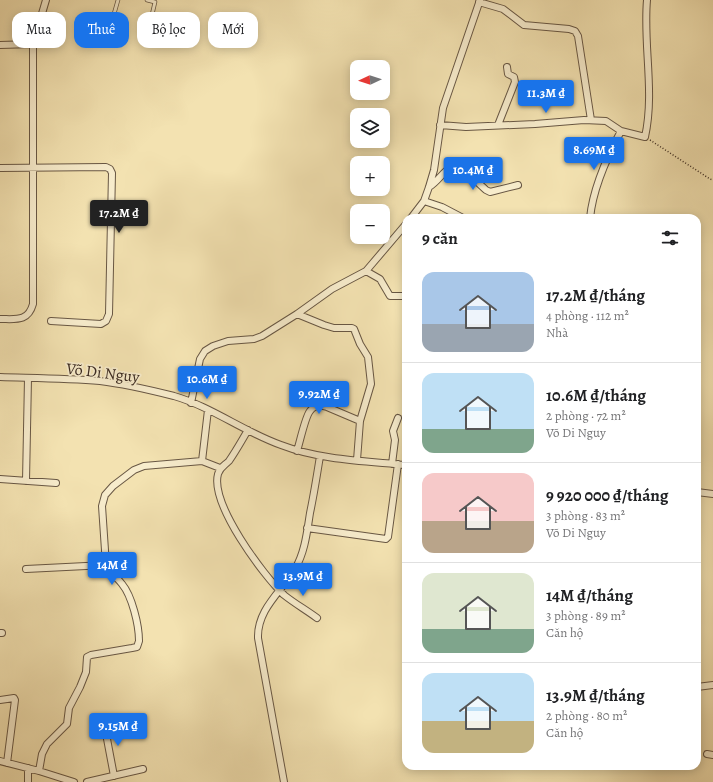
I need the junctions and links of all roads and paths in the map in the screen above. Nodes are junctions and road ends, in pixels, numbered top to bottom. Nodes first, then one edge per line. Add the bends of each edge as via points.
1 (46, 0) edge
2 (118, 0) edge
3 (147, 0) edge
4 (647, 0) edge
5 (156, 1) edge
6 (479, 1) edge
7 (42, 12) edge
8 (115, 12) edge
9 (153, 12) edge
10 (0, 45) edge
11 (12, 45) edge
12 (33, 48) edge
13 (507, 67) dead end
14 (591, 120) junction
15 (440, 125) junction
16 (498, 125) junction
17 (622, 131) junction
18 (645, 137) junction
19 (0, 168) edge
20 (33, 168) junction
21 (713, 180) edge
22 (518, 185) dead end
23 (429, 187) junction
24 (424, 201) junction
25 (414, 214) edge
26 (454, 214) edge
27 (591, 214) edge
28 (402, 229) edge
29 (366, 271) junction
30 (402, 296) edge
31 (297, 314) junction
32 (0, 319) edge
33 (51, 321) dead end
34 (0, 376) edge
35 (28, 378) junction
36 (191, 402) junction
37 (208, 410) junction
38 (398, 418) dead end
39 (360, 421) junction
40 (248, 430) junction
41 (297, 451) junction
42 (320, 456) junction
43 (357, 460) junction
44 (202, 461) junction
45 (395, 464) junction
46 (402, 465) edge
47 (220, 468) junction
48 (0, 480) edge
49 (26, 480) junction
50 (56, 483) dead end
51 (701, 492) edge
52 (713, 494) edge
53 (308, 528) junction
54 (106, 565) junction
55 (26, 569) dead end
56 (279, 590) junction
57 (317, 618) dead end
58 (713, 685) edge
59 (701, 687) edge
60 (0, 700) edge
61 (104, 723) dead end
62 (0, 761) edge
63 (7, 763) junction
64 (28, 768) junction
65 (143, 769) dead end
66 (39, 771) junction
67 (114, 776) junction
68 (28, 782) edge
69 (74, 782) edge
70 (87, 782) edge
71 (284, 782) edge

1 - 7 street
2 - 8 lane
3 - 5 lane
4 - 18 street via 649,110
5 - 9 lane
6 - 14 street via 503,9 524,25 569,28 575,31 578,36
6 - 15 street via 445,102
10 - 11 street
12 - 20 street
13 - 16 street via 508,75 516,79
14 - 16 street
14 - 17 street via 606,121
15 - 16 street
15 - 23 street
17 - 18 street
17 - 27 street via 614,144 597,187
18 - 21 path
19 - 20 street
20 - 32 street via 33,304 26,317
20 - 33 street via 106,167 112,173 106,321 102,324
22 - 23 street via 490,192 466,173 453,167 448,168
23 - 24 street
24 - 25 street
24 - 26 street
28 - 29 street
29 - 30 street via 380,279 390,296
29 - 31 street via 332,289
31 - 36 street via 258,338 228,341 205,351 200,359
31 - 39 street via 334,328 354,329 368,357 371,377 370,391
34 - 35 street, Võ Di Nguy
35 - 36 street, Võ Di Nguy via 99,381
35 - 49 street
36 - 37 street, Võ Di Nguy
37 - 40 street, Võ Di Nguy
37 - 44 street
38 - 45 street via 394,432
39 - 41 street via 327,407 316,406 309,412
39 - 43 street
40 - 41 street, Võ Di Nguy
40 - 47 street via 229,461
41 - 42 street, Võ Di Nguy
42 - 43 street, Võ Di Nguy
42 - 53 street
43 - 45 street, Võ Di Nguy
44 - 47 street
44 - 54 street via 144,466 134,470 113,486 105,495 102,506
45 - 46 street, Võ Di Nguy
45 - 53 street via 386,539
47 - 56 street via 217,476 219,495 233,528
48 - 49 street
49 - 50 street
51 - 52 street
53 - 56 street via 298,563
54 - 55 street
54 - 66 street via 130,596 140,638 139,644 137,647 87,657 86,672 69,708 67,724 47,744
56 - 57 street
56 - 71 street via 261,619 258,634
58 - 59 street
60 - 63 street via 15,700
61 - 67 street
62 - 63 street
63 - 64 street
64 - 66 street
64 - 68 street
65 - 67 street
66 - 69 street
67 - 70 street

